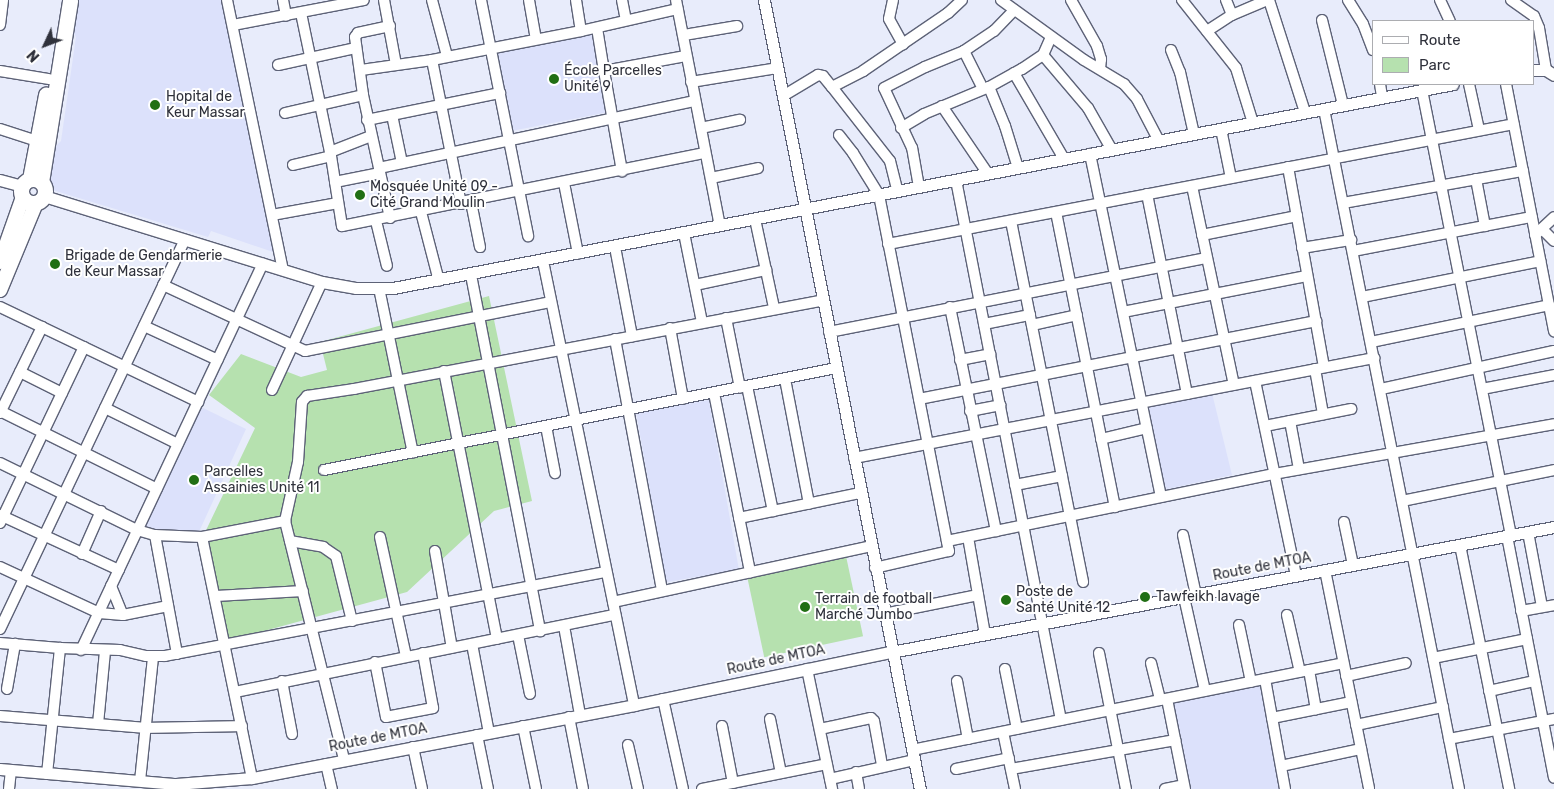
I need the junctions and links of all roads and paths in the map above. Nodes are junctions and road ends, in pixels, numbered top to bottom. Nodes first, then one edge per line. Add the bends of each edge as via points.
1 (3, 0) edge
2 (61, 0) edge
3 (70, 0) edge
4 (227, 0) edge
5 (283, 0) edge
6 (364, 0) edge
7 (384, 0) edge
8 (432, 0) edge
9 (481, 0) edge
10 (529, 0) edge
11 (576, 0) edge
12 (622, 0) edge
13 (764, 0) edge
14 (892, 0) edge
15 (962, 0) edge
16 (1001, 0) edge
17 (1071, 0) edge
18 (1182, 0) edge
19 (1226, 0) edge
20 (1268, 0) edge
21 (1348, 0) edge
22 (1440, 0) edge
23 (1511, 0) edge
24 (331, 3) edge
25 (677, 5) edge
26 (1014, 10) junction
27 (301, 13) junction
28 (1232, 15) junction
29 (286, 16) junction
30 (626, 20) junction
31 (1322, 20) dead end
32 (1450, 20) edge
33 (0, 24) edge
34 (233, 26) junction
35 (390, 26) junction
36 (737, 26) dead end
37 (597, 28) junction
38 (581, 31) junction
39 (1207, 31) junction
40 (684, 36) junction
41 (1051, 37) junction
42 (536, 38) junction
43 (903, 44) junction
44 (1372, 47) edge
45 (356, 48) junction
46 (491, 48) junction
47 (1171, 50) dead end
48 (964, 51) junction
49 (1043, 54) junction
50 (447, 56) junction
51 (686, 56) junction
52 (311, 58) junction
53 (432, 60) junction
54 (278, 65) dead end
55 (396, 65) junction
56 (777, 68) junction
57 (1100, 68) junction
58 (0, 70) edge
59 (361, 70) junction
60 (1534, 70) edge
61 (604, 71) junction
62 (1550, 72) edge
63 (1014, 73) junction
64 (49, 79) junction
65 (691, 82) junction
66 (1380, 85) edge
67 (1448, 85) edge
68 (1469, 85) edge
69 (1506, 85) edge
70 (832, 87) junction
71 (986, 88) junction
72 (1422, 90) junction
73 (500, 93) junction
74 (363, 95) junction
75 (783, 96) junction
76 (1382, 98) junction
77 (695, 101) junction
78 (441, 105) junction
79 (1343, 105) junction
80 (320, 106) junction
81 (942, 106) junction
82 (1324, 109) junction
83 (284, 112) dead end
84 (1306, 112) junction
85 (392, 115) junction
86 (613, 118) junction
87 (368, 120) junction
88 (740, 120) dead end
89 (1253, 123) junction
90 (1514, 124) junction
91 (701, 128) junction
92 (902, 128) junction
93 (0, 129) edge
94 (1221, 129) junction
95 (1479, 130) junction
96 (1194, 134) junction
97 (839, 135) dead end
98 (371, 136) junction
99 (1432, 139) junction
100 (508, 140) junction
101 (37, 141) junction
102 (1159, 141) junction
103 (1112, 150) junction
104 (450, 152) junction
105 (330, 154) junction
106 (705, 154) junction
107 (1090, 154) junction
108 (1334, 158) junction
109 (1064, 159) junction
110 (402, 163) junction
111 (293, 164) dead end
112 (1288, 167) junction
113 (758, 168) dead end
114 (1018, 168) junction
115 (379, 170) junction
116 (622, 171) junction
117 (1523, 171) junction
118 (988, 174) junction
119 (711, 178) junction
120 (1231, 178) junction
121 (0, 180) edge
122 (956, 180) junction
123 (1476, 180) junction
124 (335, 182) junction
125 (564, 183) junction
126 (1192, 186) junction
127 (1441, 186) junction
128 (919, 188) junction
129 (33, 191) junction
130 (519, 192) junction
131 (898, 192) junction
132 (1147, 194) junction
133 (879, 195) junction
134 (338, 203) junction
135 (466, 203) junction
136 (1100, 203) junction
137 (1343, 204) junction
138 (805, 210) junction
139 (421, 212) junction
140 (1056, 212) junction
141 (272, 215) junction
142 (1296, 216) junction
143 (1532, 217) junction
144 (1554, 217) edge
145 (390, 218) junction
146 (755, 219) junction
147 (1011, 220) junction
148 (376, 221) junction
149 (720, 226) junction
150 (1486, 226) junction
151 (965, 230) junction
152 (1450, 232) junction
153 (1539, 232) junction
154 (684, 233) junction
155 (1202, 235) junction
156 (528, 236) dead end
157 (185, 240) junction
158 (1351, 240) junction
159 (1554, 241) edge
160 (888, 244) junction
161 (480, 247) dead end
162 (615, 247) junction
163 (1302, 248) junction
164 (1353, 251) junction
165 (578, 254) junction
166 (1207, 258) junction
167 (543, 260) junction
168 (1540, 261) junction
169 (0, 262) edge
170 (263, 264) junction
171 (387, 266) dead end
172 (1161, 266) junction
173 (283, 270) junction
174 (766, 270) junction
175 (471, 274) junction
176 (1115, 275) junction
177 (1308, 276) junction
178 (1460, 278) junction
179 (439, 281) junction
180 (322, 282) junction
181 (1070, 284) junction
182 (163, 285) junction
183 (695, 285) junction
184 (380, 288) junction
185 (0, 290) edge
186 (1026, 292) junction
187 (1215, 294) junction
188 (1362, 297) junction
189 (823, 300) junction
190 (979, 301) junction
191 (551, 302) junction
192 (1169, 303) junction
193 (1549, 306) junction
194 (0, 307) edge
195 (950, 307) junction
196 (774, 308) junction
197 (1123, 312) junction
198 (1030, 314) junction
199 (1077, 315) junction
200 (903, 316) junction
201 (479, 317) junction
202 (726, 318) junction
203 (237, 320) junction
204 (1316, 321) junction
205 (702, 322) junction
206 (1468, 322) junction
207 (984, 324) junction
208 (1032, 325) junction
209 (144, 326) junction
210 (42, 327) junction
211 (670, 328) junction
212 (1554, 331) edge
213 (829, 332) junction
214 (389, 334) junction
215 (632, 336) junction
216 (615, 339) junction
217 (1224, 339) junction
218 (1371, 342) junction
219 (292, 345) junction
220 (84, 347) junction
221 (1178, 348) junction
222 (561, 349) junction
223 (1554, 351) edge
224 (990, 354) junction
225 (1132, 357) junction
226 (1374, 358) junction
227 (218, 360) junction
228 (960, 360) junction
229 (488, 363) junction
230 (1087, 366) junction
231 (124, 367) junction
232 (836, 368) junction
233 (1319, 368) junction
234 (1477, 368) junction
235 (444, 371) junction
236 (20, 372) junction
237 (1042, 375) junction
238 (1554, 375) edge
239 (785, 379) junction
240 (398, 380) junction
241 (1255, 381) junction
242 (996, 384) junction
243 (1234, 385) junction
244 (744, 387) junction
245 (1380, 389) junction
246 (1482, 389) junction
247 (272, 390) dead end
248 (965, 390) junction
249 (62, 393) junction
250 (714, 393) junction
251 (1187, 394) junction
252 (683, 399) junction
253 (919, 399) junction
254 (198, 402) junction
255 (1142, 403) junction
256 (1000, 405) junction
257 (105, 408) junction
258 (1351, 408) dead end
259 (628, 410) junction
260 (970, 411) junction
261 (0, 412) edge
262 (1096, 412) junction
263 (1323, 414) junction
264 (575, 420) junction
265 (1051, 420) junction
266 (1290, 421) junction
267 (1554, 424) edge
268 (546, 426) junction
269 (1264, 426) junction
270 (1147, 428) junction
271 (1004, 430) junction
272 (43, 433) junction
273 (502, 435) junction
274 (975, 436) junction
275 (1491, 436) junction
276 (1102, 439) junction
277 (178, 444) junction
278 (458, 444) junction
279 (928, 445) junction
280 (84, 453) junction
281 (413, 453) junction
282 (1392, 453) junction
283 (854, 458) junction
284 (0, 464) edge
285 (1299, 469) junction
286 (324, 470) dead end
287 (1554, 470) edge
288 (23, 474) junction
289 (555, 474) dead end
290 (1274, 474) junction
291 (1062, 476) junction
292 (1500, 481) junction
293 (1015, 485) junction
294 (157, 489) junction
295 (64, 493) junction
296 (860, 494) junction
297 (1161, 497) junction
298 (1402, 501) junction
299 (809, 504) junction
300 (1115, 506) junction
301 (101, 511) junction
302 (773, 511) junction
303 (1070, 516) junction
304 (1, 518) edge
305 (739, 518) junction
306 (285, 521) junction
307 (1344, 522) dead end
308 (1023, 526) junction
309 (1554, 527) edge
310 (137, 530) junction
311 (996, 531) junction
312 (1528, 532) junction
313 (155, 535) junction
314 (1183, 535) dead end
315 (44, 536) junction
316 (1509, 536) junction
317 (202, 537) junction
318 (380, 537) dead end
319 (968, 537) junction
320 (290, 541) junction
321 (947, 541) junction
322 (1460, 545) junction
323 (871, 546) junction
324 (435, 551) dead end
325 (1412, 553) junction
326 (82, 554) junction
327 (1353, 565) junction
328 (0, 566) edge
329 (875, 568) junction
330 (119, 570) junction
331 (1325, 570) junction
332 (606, 572) junction
333 (750, 572) junction
334 (1296, 576) junction
335 (24, 578) junction
336 (1083, 582) dead end
337 (111, 586) junction
338 (531, 586) junction
339 (303, 590) junction
340 (662, 591) junction
341 (488, 595) junction
342 (978, 595) junction
343 (216, 596) junction
344 (1190, 596) junction
345 (612, 602) junction
346 (443, 603) junction
347 (1554, 605) edge
348 (168, 606) junction
349 (1542, 607) junction
350 (1522, 611) junction
351 (397, 612) junction
352 (99, 613) junction
353 (884, 614) junction
354 (123, 615) junction
355 (615, 615) junction
356 (1288, 615) dead end
357 (352, 621) junction
358 (1042, 623) junction
359 (1240, 625) dead end
360 (564, 626) junction
361 (0, 629) edge
362 (313, 629) junction
363 (540, 631) junction
364 (985, 634) junction
365 (518, 635) junction
366 (1527, 638) junction
367 (497, 639) junction
368 (0, 643) edge
369 (15, 644) junction
370 (472, 644) junction
371 (226, 645) junction
372 (60, 648) junction
373 (452, 648) junction
374 (1481, 648) junction
375 (81, 650) junction
376 (105, 651) junction
377 (891, 652) junction
378 (423, 653) junction
379 (1100, 653) dead end
380 (177, 654) junction
381 (406, 656) junction
382 (153, 657) junction
383 (1433, 658) junction
384 (375, 662) junction
385 (1151, 663) dead end
386 (1406, 663) dead end
387 (1343, 664) junction
388 (807, 669) junction
389 (1005, 669) dead end
390 (1305, 671) junction
391 (323, 672) junction
392 (1346, 676) junction
393 (1265, 679) junction
394 (1535, 680) junction
395 (282, 681) junction
396 (957, 681) dead end
397 (1251, 682) junction
398 (7, 689) dead end
399 (1205, 691) junction
400 (1489, 691) junction
401 (235, 692) junction
402 (530, 694) dead end
403 (663, 699) junction
404 (1164, 699) junction
405 (1351, 702) junction
406 (634, 705) junction
407 (1443, 707) junction
408 (1316, 709) junction
409 (1111, 710) junction
410 (0, 716) edge
411 (575, 716) junction
412 (1272, 718) junction
413 (770, 719) dead end
414 (1554, 719) edge
415 (52, 720) junction
416 (1061, 720) junction
417 (1543, 721) junction
418 (98, 724) junction
419 (1356, 725) junction
420 (242, 726) junction
421 (523, 726) junction
422 (722, 726) dead end
423 (147, 728) junction
424 (820, 729) junction
425 (1017, 729) junction
426 (1497, 730) junction
427 (1003, 732) junction
428 (292, 734) dead end
429 (483, 734) junction
430 (968, 738) junction
431 (1449, 739) junction
432 (1175, 740) junction
433 (628, 745) dead end
434 (413, 747) junction
435 (1360, 749) junction
436 (1118, 750) junction
437 (913, 755) junction
438 (344, 760) junction
439 (326, 764) junction
440 (827, 764) junction
441 (1010, 764) junction
442 (882, 765) junction
443 (1281, 766) junction
444 (956, 769) dead end
445 (5, 770) edge
446 (856, 772) junction
447 (781, 773) junction
448 (46, 774) junction
449 (1554, 777) edge
450 (252, 778) junction
451 (140, 781) junction
452 (733, 783) junction
453 (115, 784) edge
454 (831, 784) edge
455 (230, 785) edge
456 (747, 785) edge
457 (176, 787) edge
458 (1185, 787) edge
459 (9, 789) edge
460 (332, 789) edge
461 (422, 789) edge
462 (488, 789) edge
463 (536, 789) edge
464 (584, 789) edge
465 (638, 789) edge
466 (683, 789) edge
467 (702, 789) edge
468 (860, 789) edge
469 (920, 789) edge
470 (1015, 789) edge
471 (1126, 789) edge
472 (1165, 789) edge
473 (1285, 789) edge
474 (1369, 789) edge
475 (1459, 789) edge
476 (1509, 789) edge

1 - 33 street
2 - 64 main road
3 - 129 main road
4 - 34 street
5 - 29 street
6 - 24 street
7 - 35 street
8 - 50 street
9 - 46 street
10 - 42 street
11 - 38 street
12 - 30 street
13 - 56 street
14 - 43 street via 889,20
15 - 43 street
16 - 26 street
17 - 57 street via 1097,46
18 - 39 street
19 - 28 street
20 - 28 street
20 - 84 street
21 - 44 street via 1363,24
22 - 32 street
23 - 62 street via 1534,16
24 - 27 street
25 - 30 street
25 - 40 street
26 - 41 street
26 - 48 street via 994,31
27 - 29 street
27 - 52 street
28 - 39 street
29 - 34 street
30 - 37 street
31 - 79 street
34 - 141 street
35 - 45 street via 358,33
35 - 55 street
36 - 40 street
37 - 38 street
37 - 61 street
38 - 42 street
39 - 89 street via 1236,68
40 - 51 street
41 - 49 street
41 - 57 street
42 - 46 street
43 - 70 street
45 - 52 street
45 - 59 street
46 - 50 street
46 - 73 street
47 - 96 street via 1180,72
48 - 71 street
48 - 92 street via 884,88
49 - 63 street
49 - 103 street via 1088,108
50 - 53 street
51 - 61 street
51 - 65 street
52 - 54 street
52 - 80 street
53 - 55 street
53 - 78 street
55 - 59 street
56 - 65 street
56 - 75 street
57 - 102 street via 1137,99
58 - 64 street
59 - 74 street
60 - 62 street
61 - 86 street
63 - 71 street
63 - 109 street
64 - 101 main road
65 - 77 street
66 - 76 street
67 - 72 street
68 - 95 street
69 - 90 street
70 - 75 street via 818,75
70 - 131 street via 890,161
71 - 81 street
71 - 114 street via 1005,126
72 - 76 street
72 - 99 street
73 - 78 street
73 - 100 street
74 - 80 street
74 - 87 street
75 - 138 street
76 - 79 street
77 - 86 street
77 - 91 street
78 - 85 street
78 - 104 street
79 - 82 street
80 - 83 street
80 - 105 street
81 - 92 street
81 - 118 street
82 - 84 street
82 - 108 street
84 - 89 street
85 - 87 street
85 - 110 street
86 - 100 street
86 - 116 street
87 - 98 street
88 - 91 street
89 - 94 street
90 - 95 street
90 - 117 street
91 - 106 street
92 - 128 street via 912,148
93 - 101 street
94 - 96 street
94 - 120 street
95 - 99 street
96 - 102 street
97 - 133 street
98 - 105 street
98 - 115 street
99 - 108 street
99 - 127 street
100 - 104 street
100 - 130 street
101 - 129 main road
102 - 103 street
103 - 107 street
104 - 110 street
104 - 135 street
105 - 111 street
105 - 124 street
106 - 116 street
106 - 119 street
107 - 109 street
107 - 136 street
108 - 112 street
108 - 137 street
109 - 114 street
110 - 115 street
112 - 120 street
112 - 142 street
113 - 119 street
114 - 118 street
115 - 124 street
115 - 145 street
116 - 125 street
117 - 123 street
117 - 143 street
118 - 122 street
119 - 149 street
120 - 126 street
121 - 129 street
122 - 128 street
122 - 151 street
123 - 127 street
123 - 150 street
124 - 134 street
125 - 130 street
125 - 165 street
126 - 132 street
126 - 155 street
127 - 137 street
127 - 152 street
128 - 131 street
129 - 157 street
129 - 169 main road
129 - 185 main road
130 - 135 street
130 - 156 street
131 - 133 street
132 - 136 street
132 - 172 street
133 - 138 street
133 - 160 street
134 - 141 street
134 - 148 street via 342,226
135 - 139 street
135 - 161 street
136 - 140 street
136 - 176 street
137 - 158 street
138 - 146 street
138 - 189 street
139 - 145 street
139 - 179 street
140 - 147 street
140 - 181 street
141 - 173 street
142 - 155 street
142 - 163 street
143 - 150 street
143 - 153 street
144 - 153 street
145 - 148 street
146 - 149 street
146 - 174 street
147 - 151 street
147 - 186 street
148 - 171 street
149 - 154 street
150 - 152 street
151 - 160 street
151 - 190 street
152 - 164 street
152 - 178 street
153 - 159 street
153 - 168 street
154 - 162 street
154 - 183 street
155 - 166 street
157 - 170 street
157 - 182 street
158 - 163 street
158 - 164 street
160 - 200 street
162 - 165 street
162 - 215 street
163 - 177 street
164 - 188 street
165 - 167 street
166 - 172 street
166 - 187 street
167 - 175 street
167 - 191 street
168 - 178 street
168 - 193 street
170 - 173 street
170 - 203 street
172 - 176 street
172 - 192 street
173 - 180 street
174 - 183 street
174 - 196 street
175 - 179 street
175 - 201 street
176 - 181 street
176 - 197 street
177 - 187 street
177 - 204 street
178 - 188 street
178 - 206 street
179 - 184 street
180 - 184 street
180 - 219 street
181 - 186 street
181 - 199 street
182 - 203 street
182 - 209 street
183 - 205 street
184 - 214 street
186 - 190 street
186 - 198 street
187 - 192 street
187 - 217 street
188 - 218 street
189 - 196 street
189 - 213 street
190 - 195 street
190 - 207 street
191 - 201 street
191 - 222 street
192 - 197 street
192 - 221 street
193 - 206 street
193 - 212 street
194 - 210 street
195 - 200 street
195 - 228 street
196 - 202 street
197 - 225 street
198 - 207 street
198 - 208 street
199 - 208 street
199 - 230 street
200 - 213 street
200 - 253 street
201 - 214 street
201 - 229 street
202 - 205 street
202 - 244 street
203 - 219 street
203 - 227 street
204 - 217 street
204 - 233 street
205 - 211 street
206 - 218 street
206 - 234 street
207 - 224 street
208 - 237 street
209 - 227 street
209 - 231 street
210 - 220 street
210 - 236 street
211 - 215 street
211 - 252 street
213 - 232 street
214 - 219 street via 305,351
214 - 240 street
215 - 216 street
216 - 222 street
216 - 259 street
217 - 221 street
217 - 243 street
218 - 226 street
219 - 247 street
220 - 231 street
220 - 249 street
221 - 225 street
221 - 251 street
222 - 229 street
222 - 264 street
223 - 234 street
224 - 228 street
224 - 242 street
225 - 230 street
225 - 255 street
226 - 233 street
226 - 245 street
227 - 254 street
228 - 248 street
229 - 235 street
229 - 273 street
230 - 237 street
230 - 262 street
231 - 254 street
231 - 257 street
232 - 239 street
232 - 283 street
233 - 241 street
233 - 263 street
234 - 245 street
234 - 246 street
235 - 240 street
235 - 278 street
236 - 249 street
236 - 261 street
237 - 242 street
237 - 265 street
238 - 246 street
239 - 244 street
239 - 299 street
240 - 281 street
240 - 306 street via 307,396 302,402 298,462
241 - 243 street
241 - 269 street
242 - 248 street
242 - 256 street
243 - 251 street
244 - 250 street
244 - 302 street
245 - 282 street
246 - 275 street
248 - 253 street
248 - 260 street
249 - 272 street
250 - 252 street
250 - 305 street
251 - 255 street
252 - 259 street
253 - 279 street
254 - 277 street
255 - 262 street
255 - 270 street
256 - 260 street
256 - 271 street
257 - 277 street
257 - 280 street
258 - 263 street
259 - 264 street
259 - 340 street
260 - 274 street
261 - 272 street
262 - 265 street
262 - 276 street
263 - 266 street
264 - 268 street
264 - 332 street
265 - 271 street
265 - 291 street
266 - 269 street
266 - 285 street
267 - 275 street
268 - 273 street
268 - 289 street
269 - 290 street
270 - 276 street
270 - 297 street
271 - 274 street
271 - 293 street
272 - 280 street
272 - 288 street
273 - 278 street
273 - 338 street
274 - 279 street
274 - 311 street
275 - 282 street
275 - 292 street
276 - 300 street
277 - 294 street
278 - 281 street
278 - 341 street
279 - 283 street
279 - 321 street
280 - 294 street
280 - 295 street
281 - 286 street
282 - 285 street
282 - 298 street
283 - 296 street
284 - 288 street
285 - 290 street
287 - 292 street
288 - 295 street
288 - 304 street
290 - 297 street
290 - 334 street
291 - 293 street
291 - 303 street
292 - 298 street
292 - 316 street
293 - 308 street
294 - 310 street
295 - 301 street
295 - 315 street
296 - 299 street
296 - 323 street
297 - 300 street
298 - 325 street
299 - 302 street
300 - 303 street
301 - 310 street
301 - 326 street
302 - 305 street
303 - 308 street
303 - 336 street
304 - 315 street
305 - 333 street
306 - 317 street
306 - 320 street
307 - 327 street
308 - 311 street
308 - 358 street
309 - 312 street, Route de MTOA
310 - 313 street
310 - 330 street
311 - 319 street
312 - 316 street, Route de MTOA
312 - 349 street
313 - 317 street
313 - 348 street
314 - 344 street
315 - 326 street
315 - 335 street
316 - 322 street, Route de MTOA
316 - 350 street
317 - 343 street
318 - 351 street
319 - 321 street
319 - 342 street
320 - 339 street
320 - 357 street via 323,547 336,556
321 - 329 street via 949,551
322 - 325 street, Route de MTOA
322 - 374 street
323 - 329 street
323 - 333 street
324 - 346 street
325 - 327 street, Route de MTOA
325 - 383 street
326 - 330 street
327 - 331 street, Route de MTOA
328 - 335 street
329 - 353 street
330 - 337 street
331 - 334 street, Route de MTOA
331 - 387 street
332 - 338 street
332 - 345 street
333 - 340 street
334 - 344 street, Route de MTOA
335 - 352 street
335 - 361 street
337 - 352 street
337 - 354 street
338 - 341 street
338 - 363 street
339 - 343 street
339 - 362 street
340 - 345 street
341 - 346 street
341 - 367 street
342 - 353 street
342 - 364 street
343 - 371 street
344 - 358 street, Route de MTOA
344 - 399 street
345 - 355 street
346 - 351 street
346 - 373 street
347 - 349 street
348 - 354 street
348 - 380 street
349 - 350 street
350 - 366 street
351 - 357 street
351 - 381 street
352 - 354 street
352 - 375 street
353 - 377 street
355 - 360 street
355 - 406 street
356 - 390 street
357 - 362 street
358 - 364 street, Route de MTOA
358 - 416 street
359 - 397 street
360 - 363 street
360 - 411 street
362 - 371 street
362 - 391 street
363 - 365 street
364 - 377 street, Route de MTOA
365 - 367 street
365 - 402 street
366 - 374 street
366 - 394 street
367 - 370 street
368 - 369 street
369 - 372 street
369 - 398 street
370 - 373 street
370 - 429 street
371 - 380 street
371 - 401 street
372 - 375 street
372 - 415 street
373 - 378 street
374 - 383 street
374 - 400 street
375 - 376 street
376 - 382 street via 120,650
376 - 418 street
377 - 388 street, Route de MTOA
377 - 437 street
378 - 381 street
378 - 384 street via 433,708 386,717
379 - 409 street
380 - 382 street
381 - 384 street
382 - 423 street
383 - 407 street
384 - 391 street
385 - 404 street
386 - 392 street
387 - 390 street
387 - 392 street
388 - 403 street, Route de MTOA
388 - 424 street
389 - 425 street
390 - 393 street
390 - 408 street
391 - 395 street
391 - 438 street
392 - 405 street
393 - 397 street
393 - 412 street
394 - 400 street
394 - 417 street
395 - 401 street
395 - 428 street
396 - 430 street
397 - 399 street
399 - 404 street
400 - 426 street
401 - 420 street
403 - 406 street, Route de MTOA
403 - 466 street
404 - 409 street
404 - 432 street
405 - 408 street
405 - 419 street
406 - 411 street, Route de MTOA
407 - 419 street
407 - 431 street
408 - 412 street
409 - 416 street
409 - 436 street
410 - 415 street
411 - 421 street, Route de MTOA
411 - 464 street
412 - 443 street
413 - 447 street
414 - 417 street
415 - 418 street
415 - 448 street
416 - 425 street
417 - 426 street
417 - 449 street
418 - 423 street
419 - 435 street
420 - 423 street
420 - 450 street
421 - 429 street, Route de MTOA
421 - 463 street
422 - 452 street
423 - 451 street
424 - 440 street
424 - 442 street via 871,718
425 - 427 street
426 - 431 street
426 - 476 street
427 - 430 street
427 - 441 street
429 - 434 street, Route de MTOA
429 - 462 street
430 - 437 street
431 - 475 street
432 - 436 street
432 - 458 street
433 - 465 street
434 - 438 street, Route de MTOA
434 - 461 street
435 - 443 street
435 - 474 street
436 - 441 street
436 - 471 street
437 - 442 street
437 - 469 street
438 - 439 street, Route de MTOA
439 - 450 street, Route de MTOA
439 - 460 street
440 - 447 street
440 - 454 street
441 - 444 street
441 - 470 street
442 - 446 street
443 - 473 street
445 - 448 street, Route de MTOA
445 - 459 street
446 - 454 street
446 - 468 street
447 - 456 street
448 - 453 street, Route de MTOA
450 - 455 street, Route de MTOA
451 - 453 street, Route de MTOA
451 - 457 street, Route de MTOA
452 - 456 street
452 - 467 street
455 - 457 street, Route de MTOA
458 - 472 street

